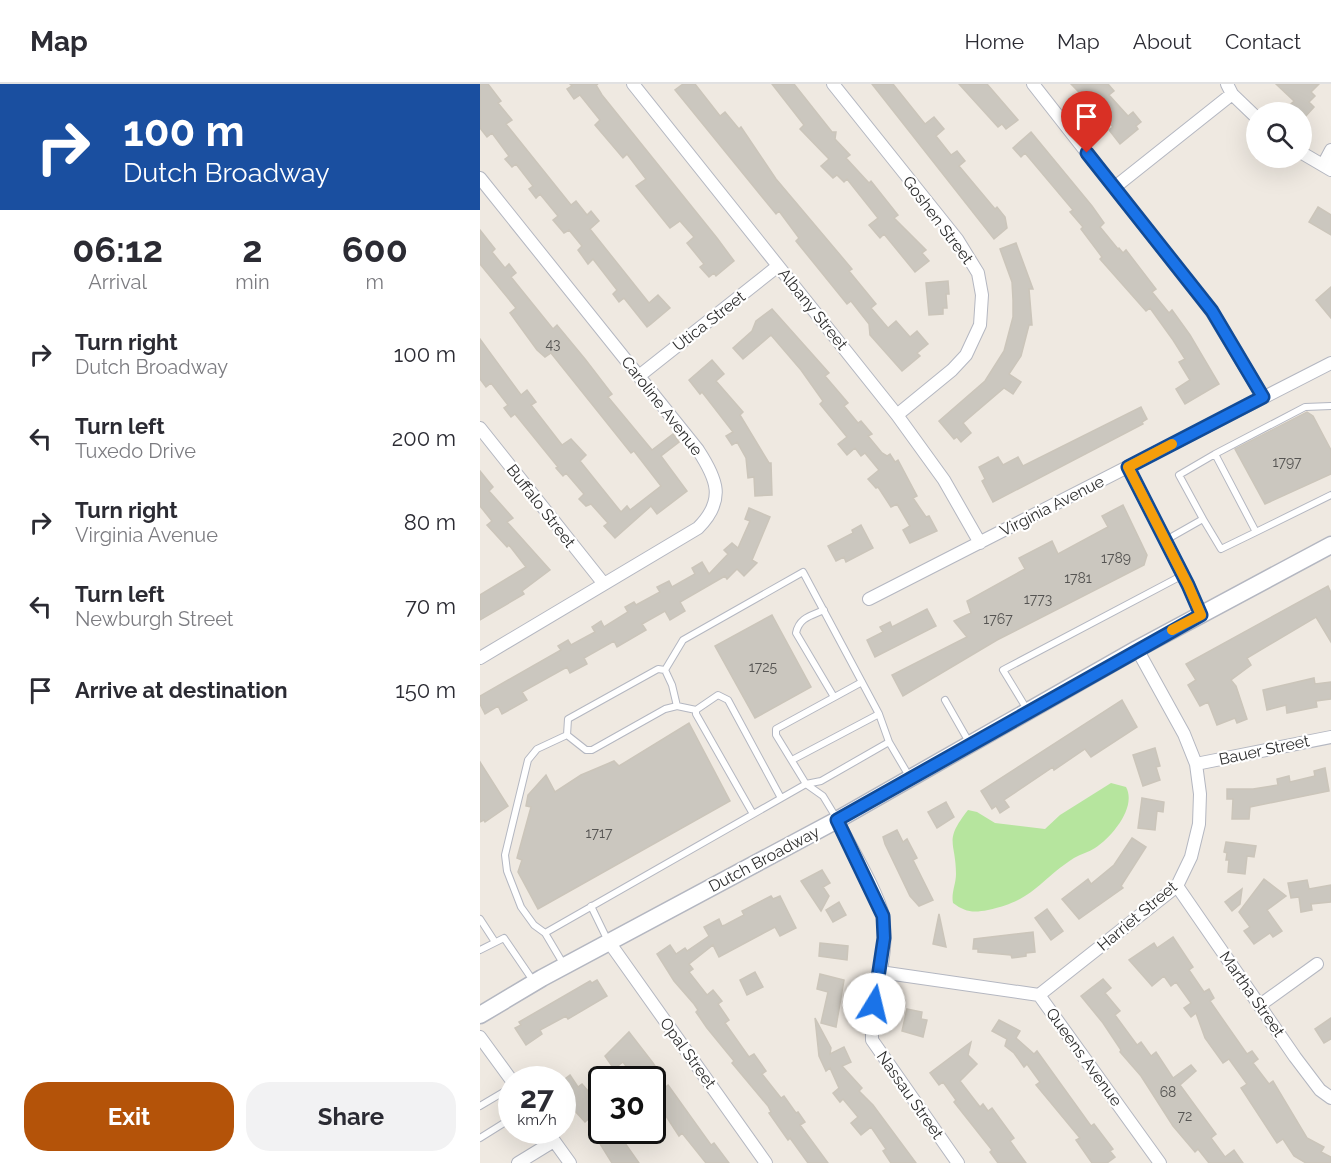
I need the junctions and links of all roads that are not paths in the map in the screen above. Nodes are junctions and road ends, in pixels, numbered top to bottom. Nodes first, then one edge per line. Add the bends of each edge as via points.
1 (633, 84) edge
2 (833, 84) edge
3 (1033, 84) edge
4 (1229, 89) edge
5 (1246, 107) edge
6 (1331, 150) edge
7 (1312, 159) edge
8 (1327, 167) edge
9 (480, 178) edge
10 (1115, 187) junction
11 (778, 266) junction
12 (1331, 363) edge
13 (639, 376) junction
14 (1263, 397) junction
15 (1331, 406) edge
16 (897, 415) junction
17 (480, 428) edge
18 (1215, 454) junction
19 (1128, 467) junction
20 (1331, 495) edge
21 (1203, 519) junction
22 (1256, 532) junction
23 (1165, 540) junction
24 (980, 543) junction
25 (1331, 545) edge
26 (1183, 575) junction
27 (604, 584) junction
28 (869, 599) dead end
29 (824, 610) junction
30 (1201, 615) junction
31 (1137, 649) junction
32 (480, 658) edge
33 (665, 670) junction
34 (862, 682) junction
35 (834, 697) junction
36 (945, 700) dead end
37 (677, 706) junction
38 (696, 710) junction
39 (1028, 712) junction
40 (879, 714) junction
41 (567, 735) junction
42 (1331, 737) edge
43 (889, 742) junction
44 (971, 745) junction
45 (792, 760) junction
46 (1196, 764) junction
47 (911, 779) junction
48 (806, 784) junction
49 (781, 798) junction
50 (753, 814) junction
51 (837, 820) junction
52 (1177, 886) junction
53 (591, 906) junction
54 (480, 919) edge
55 (545, 933) junction
56 (495, 942) junction
57 (609, 942) junction
58 (480, 950) edge
59 (1317, 964) dead end
60 (564, 966) junction
61 (880, 972) junction
62 (535, 982) junction
63 (1039, 995) junction
64 (1260, 1005) junction
65 (480, 1015) edge
66 (480, 1037) edge
67 (501, 1066) edge
68 (498, 1095) edge
69 (1331, 1098) edge
70 (480, 1106) edge
71 (498, 1127) edge
72 (480, 1138) edge
73 (541, 1144) edge
74 (556, 1144) edge
75 (518, 1163) edge
76 (570, 1163) edge
77 (766, 1163) edge
78 (958, 1163) edge
79 (1160, 1163) edge

1 - 11 street, Albany Street
2 - 16 street, Goshen Street via 957,239 978,273 982,295 980,325 966,355
3 - 10 street
4 - 5 street
4 - 10 street
6 - 8 street
7 - 8 street
9 - 13 street, Caroline Avenue
10 - 14 street via 1212,311
11 - 13 street, Utica Street
11 - 16 street, Albany Street
12 - 14 street, Virginia Avenue
13 - 27 street, Caroline Avenue via 708,466 716,486 716,503 698,528
14 - 19 street, Virginia Avenue
15 - 18 lane via 1305,407
16 - 24 street, Albany Street via 944,480
17 - 27 street, Buffalo Street
18 - 21 lane via 1179,475
18 - 22 lane
19 - 23 street
19 - 24 street, Virginia Avenue
20 - 22 lane
21 - 22 lane via 1221,549
21 - 23 lane
23 - 26 street
24 - 28 street, Virginia Avenue
25 - 30 main road, Dutch Broadway
26 - 30 street
26 - 39 lane via 1003,670
27 - 32 street, Caroline Avenue
29 - 33 lane via 803,572 683,640
29 - 34 lane
29 - 35 lane via 804,619 796,633
30 - 31 main road, Dutch Broadway
31 - 39 main road, Dutch Broadway
31 - 46 street, Harriet Street via 1184,734
33 - 37 lane
33 - 41 lane via 658,669 568,719
34 - 35 lane
34 - 40 lane
35 - 45 lane via 776,729
36 - 44 lane
37 - 38 lane
37 - 41 lane via 592,750 586,750
38 - 49 lane via 718,695 728,700
38 - 50 lane
39 - 44 main road, Dutch Broadway
40 - 43 lane
40 - 45 lane
41 - 55 lane via 537,749 528,760 505,855 521,907
42 - 46 street, Bauer Street
43 - 47 lane
43 - 48 lane via 821,781
44 - 47 main road, Dutch Broadway
45 - 48 lane
46 - 52 street, Harriet Street via 1199,824 1191,858
47 - 51 main road, Dutch Broadway
48 - 49 lane
48 - 51 lane via 823,796
49 - 50 lane
50 - 53 lane
51 - 57 main road, Dutch Broadway
51 - 61 street, Nassau Street via 883,916
52 - 63 street, Harriet Street
52 - 64 street, Martha Street
53 - 55 lane
53 - 57 lane
54 - 56 lane
55 - 60 lane
56 - 58 lane
56 - 62 lane via 504,938 508,941
57 - 60 main road, Dutch Broadway
57 - 77 street, Opal Street
59 - 64 street
60 - 62 main road, Dutch Broadway
61 - 63 street, Queens Avenue
61 - 78 street, Nassau Street via 872,1040
62 - 65 main road, Dutch Broadway
63 - 79 street, Queens Avenue
64 - 69 street, Martha Street via 1320,1090
66 - 67 street
68 - 70 lane
71 - 72 lane
73 - 75 street
74 - 76 street

